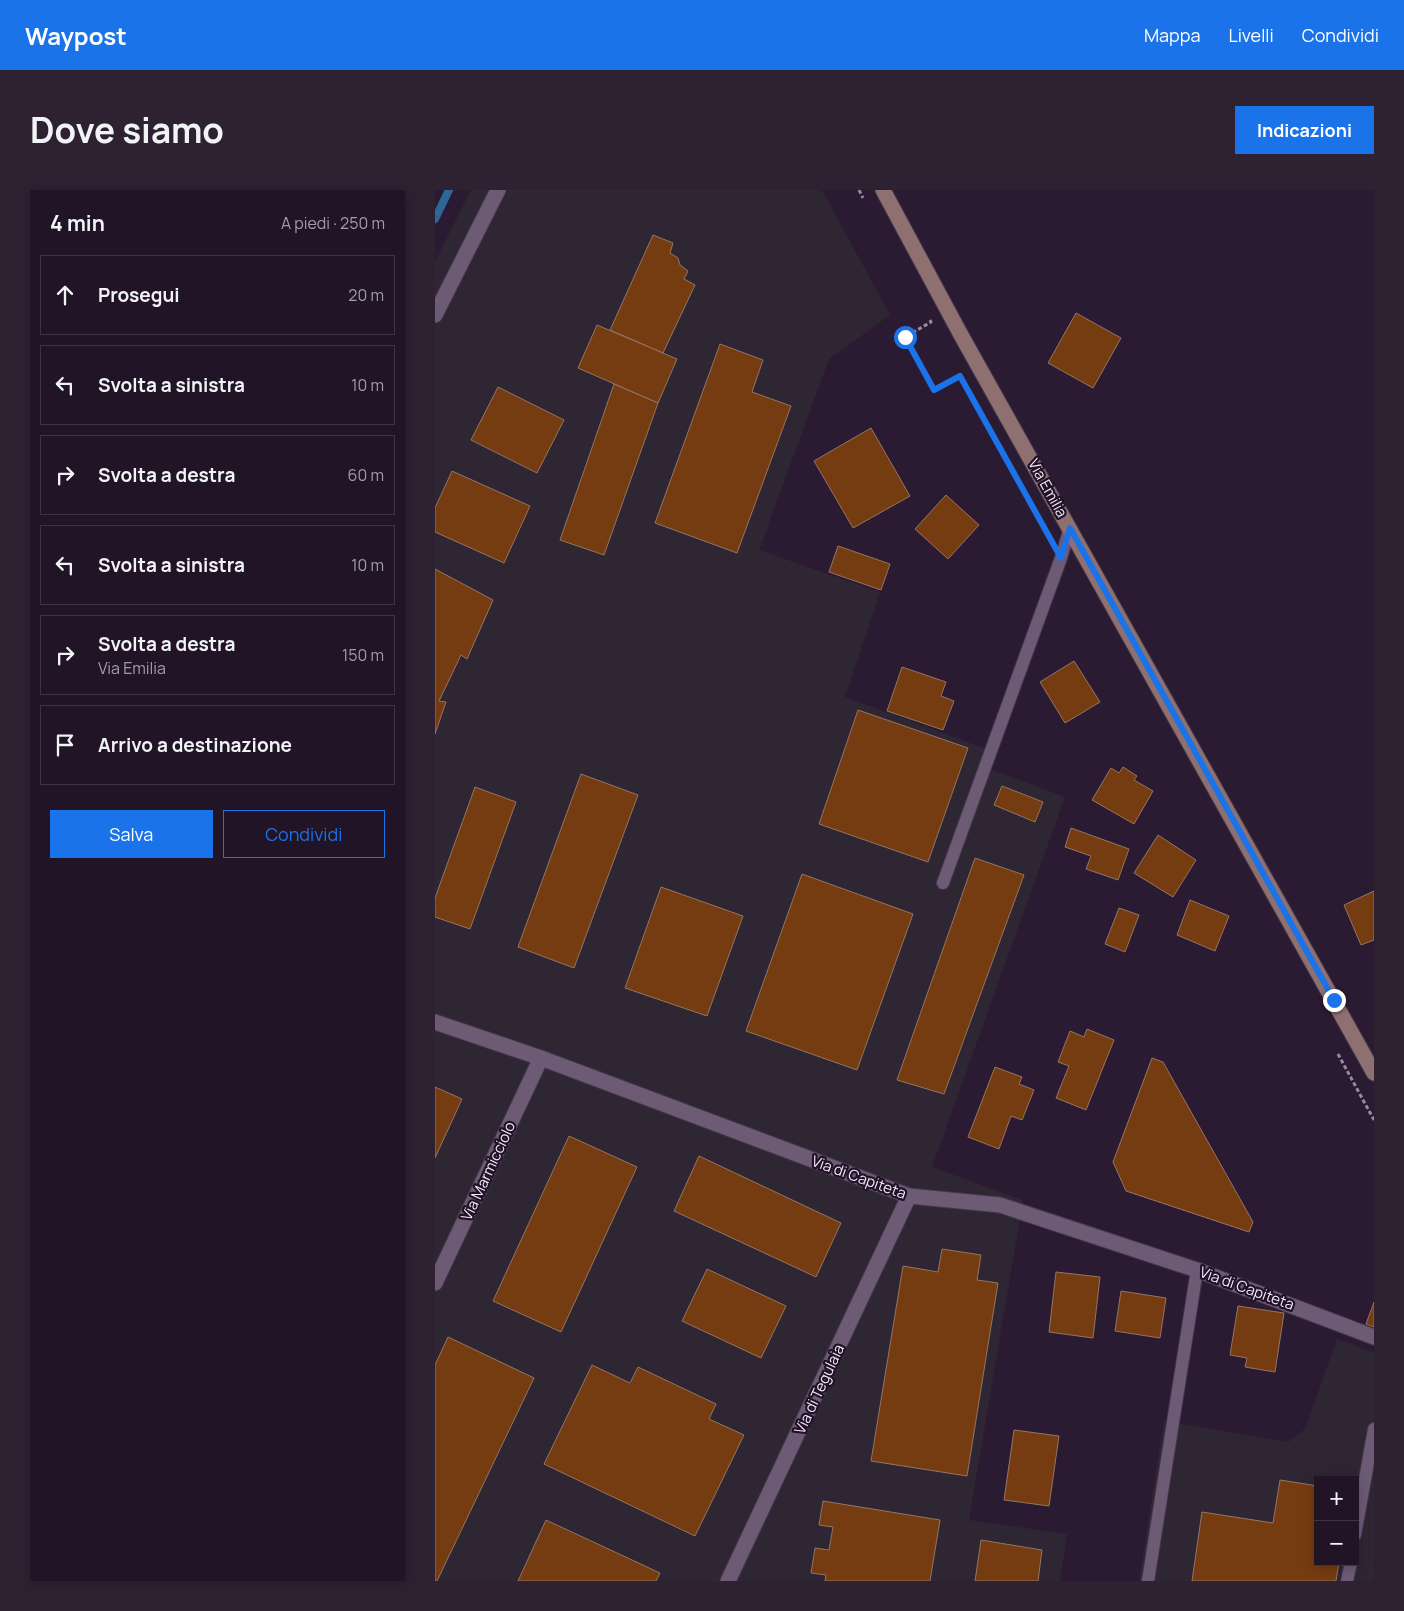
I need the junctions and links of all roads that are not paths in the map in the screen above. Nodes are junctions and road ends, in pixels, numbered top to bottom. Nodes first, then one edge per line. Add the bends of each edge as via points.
1 (498, 190) edge
2 (883, 190) edge
3 (435, 315) edge
4 (1070, 528) junction
5 (943, 883) dead end
6 (435, 1022) edge
7 (541, 1058) junction
8 (1374, 1073) edge
9 (909, 1196) junction
10 (1197, 1270) junction
11 (435, 1284) edge
12 (1374, 1337) edge
13 (1374, 1429) edge
14 (1358, 1521) edge
15 (736, 1565) junction
16 (1350, 1566) edge
17 (729, 1581) edge
18 (740, 1581) edge
19 (1148, 1581) edge
20 (1347, 1581) edge

1 - 3 street
2 - 4 main road, Via Emilia
4 - 5 lane
4 - 8 main road, Via Emilia
6 - 7 street, Via di Capiteta
7 - 9 street, Via di Capiteta
7 - 11 street, Via Marmicciolo
9 - 10 street, Via di Capiteta via 1000,1205
9 - 15 street, Via di Tegulaia
10 - 12 street, Via di Capiteta
10 - 19 lane
13 - 14 lane
15 - 17 street, Via di Tegulaia
15 - 18 street
16 - 20 lane

